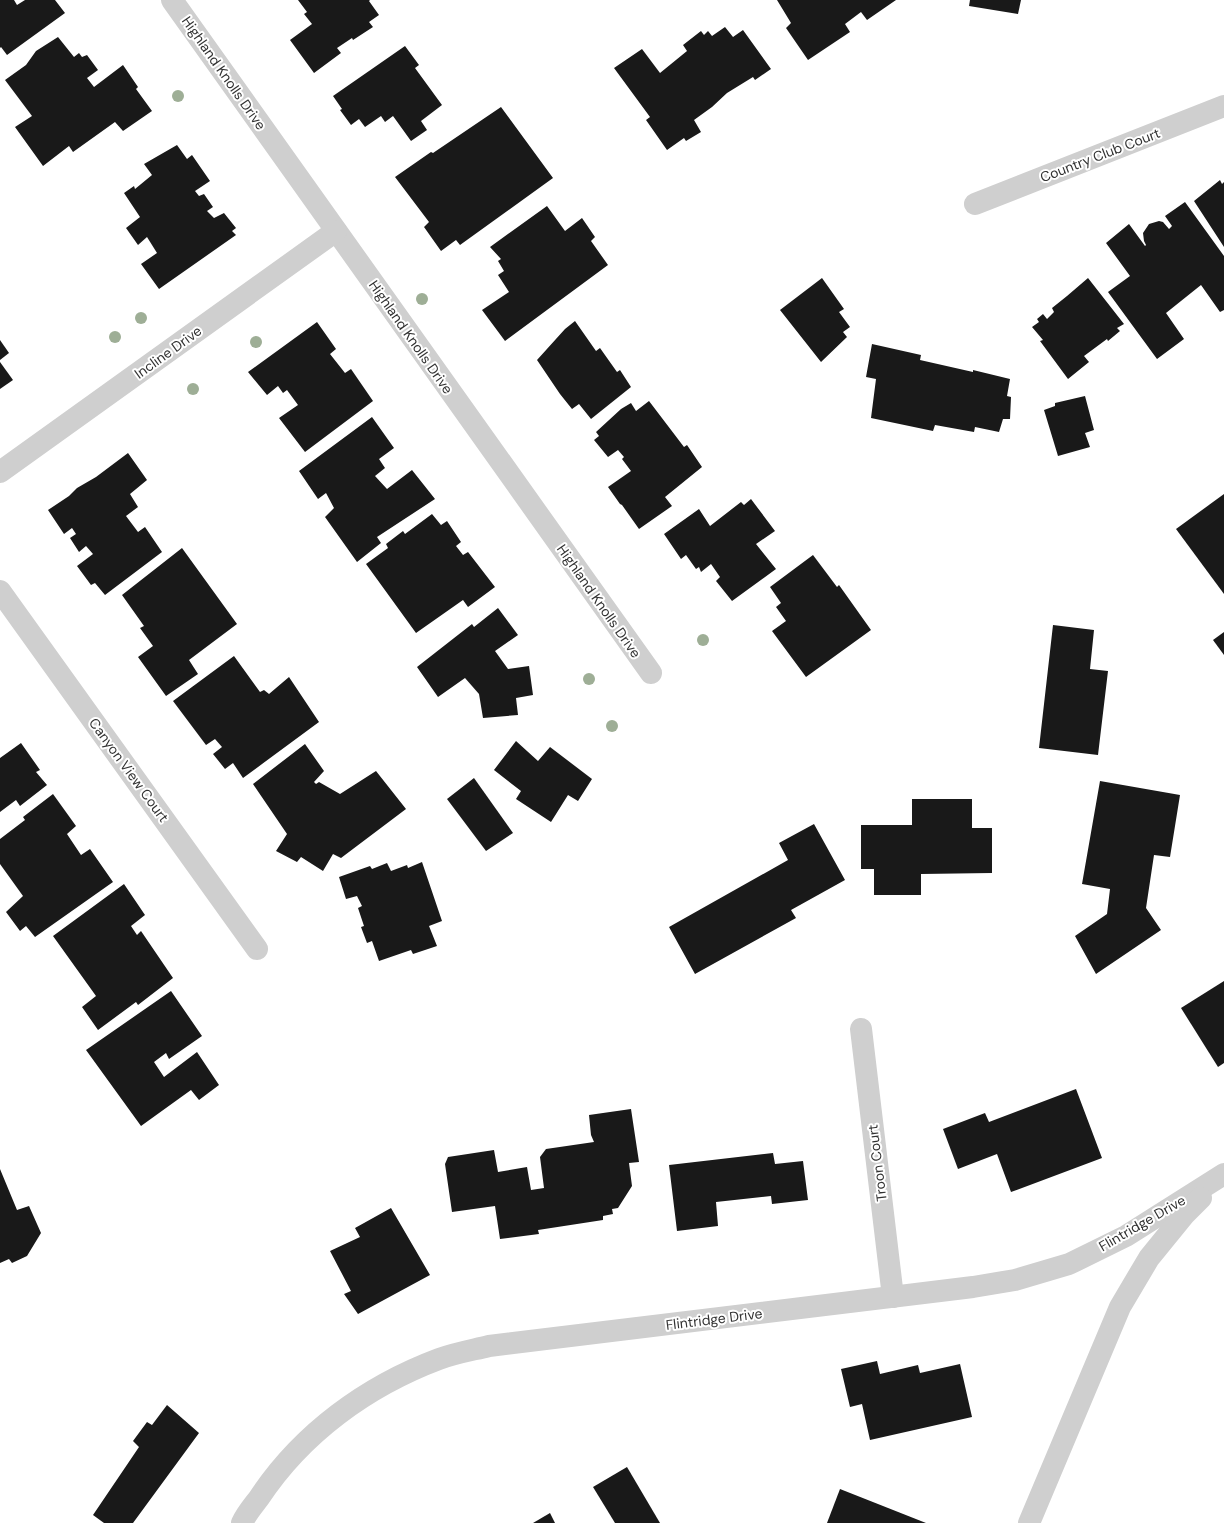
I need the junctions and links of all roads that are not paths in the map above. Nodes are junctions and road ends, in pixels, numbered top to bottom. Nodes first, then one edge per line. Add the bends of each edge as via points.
1 (172, 0) edge
2 (1224, 106) edge
3 (975, 204) dead end
4 (336, 231) junction
5 (0, 472) edge
6 (0, 591) edge
7 (651, 673) dead end
8 (257, 949) dead end
9 (861, 1029) dead end
10 (1224, 1174) edge
11 (1224, 1179) edge
12 (893, 1297) junction
13 (242, 1523) edge
14 (1029, 1523) edge

1 - 4 street, Highland Knolls Drive
2 - 3 street, Country Club Court
4 - 5 street, Incline Drive
4 - 7 street, Highland Knolls Drive
6 - 8 street, Canyon View Court
9 - 12 street, Troon Court
10 - 12 street, Flintridge Drive via 1126,1236 1069,1264 1015,1280
11 - 14 street, Flintridge Drive via 1204,1194 1184,1215 1149,1258 1120,1307
12 - 13 street, Flintridge Drive via 489,1346 440,1359 394,1379 344,1408 306,1441 271,1479

